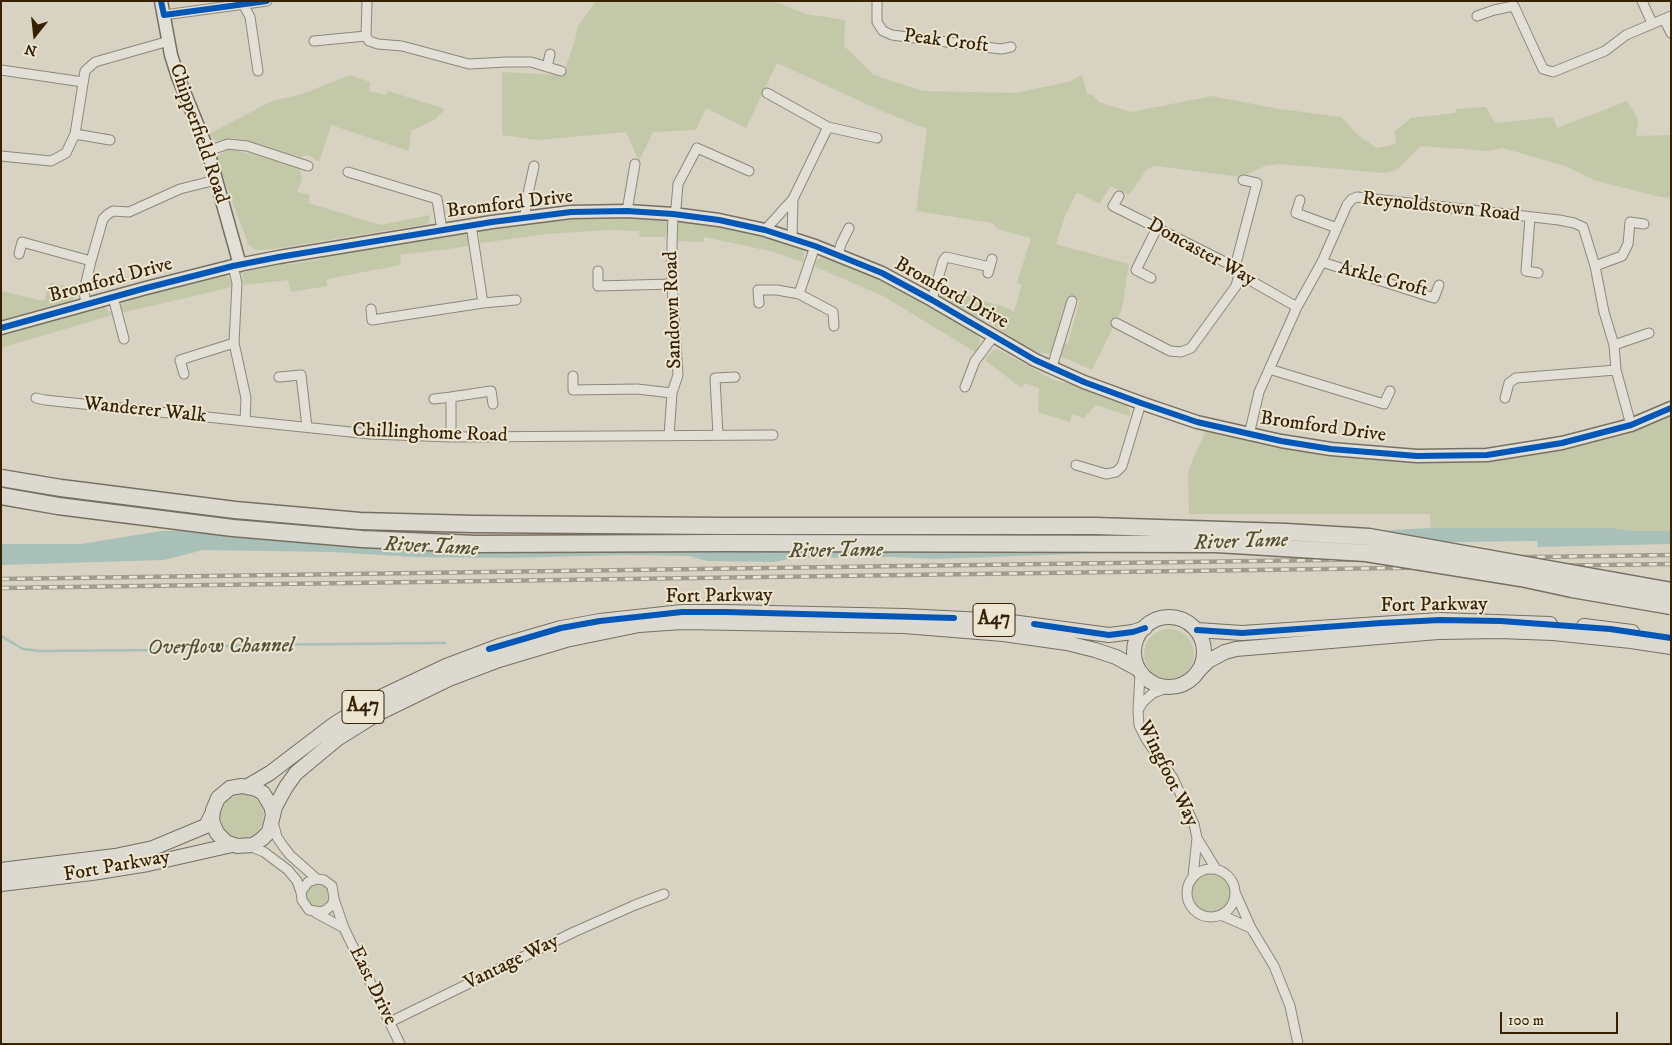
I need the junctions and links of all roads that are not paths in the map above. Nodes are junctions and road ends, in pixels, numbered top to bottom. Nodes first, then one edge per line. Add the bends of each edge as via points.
1 (161, 1) edge
2 (267, 1) edge
3 (367, 1) edge
4 (877, 1) edge
5 (1642, 1) edge
6 (242, 3) edge
7 (164, 15) junction
8 (1478, 16) dead end
9 (1667, 17) edge
10 (1652, 22) junction
11 (1671, 33) edge
12 (366, 36) junction
13 (169, 40) junction
14 (314, 41) dead end
15 (1011, 47) dead end
16 (550, 54) dead end
17 (547, 67) junction
18 (1, 70) edge
19 (258, 71) dead end
20 (561, 71) dead end
21 (83, 82) junction
22 (767, 93) dead end
23 (828, 128) junction
24 (75, 134) junction
25 (877, 138) dead end
26 (110, 140) dead end
27 (208, 151) junction
28 (1, 156) edge
29 (635, 164) dead end
30 (308, 166) dead end
31 (534, 166) dead end
32 (749, 171) dead end
33 (348, 172) dead end
34 (216, 180) junction
35 (1243, 180) dead end
36 (1119, 196) dead end
37 (793, 199) junction
38 (1300, 200) dead end
39 (627, 212) junction
40 (673, 214) junction
41 (1530, 217) junction
42 (525, 218) junction
43 (1644, 224) dead end
44 (471, 225) junction
45 (849, 228) dead end
46 (1157, 228) junction
47 (1337, 228) junction
48 (442, 230) junction
49 (765, 230) junction
50 (792, 238) junction
51 (815, 246) junction
52 (18, 254) dead end
53 (838, 255) junction
54 (91, 261) junction
55 (1322, 262) junction
56 (236, 266) junction
57 (990, 266) dead end
58 (1595, 266) junction
59 (598, 271) dead end
60 (1237, 271) junction
61 (1538, 273) dead end
62 (1151, 278) dead end
63 (672, 284) junction
64 (1439, 285) dead end
65 (799, 294) junction
66 (113, 297) junction
67 (516, 300) dead end
68 (932, 300) junction
69 (1072, 300) dead end
70 (483, 303) junction
71 (759, 303) dead end
72 (86, 305) junction
73 (1297, 306) junction
74 (371, 309) dead end
75 (1116, 323) dead end
76 (834, 326) dead end
77 (1, 328) edge
78 (1649, 332) dead end
79 (993, 337) junction
80 (124, 339) dead end
81 (234, 343) junction
82 (1614, 345) junction
83 (1052, 367) junction
84 (1270, 369) junction
85 (1616, 370) junction
86 (184, 374) dead end
87 (573, 376) dead end
88 (278, 377) dead end
89 (735, 377) dead end
90 (965, 387) dead end
91 (1390, 391) dead end
92 (672, 393) junction
93 (451, 397) junction
94 (1504, 398) dead end
95 (434, 399) dead end
96 (1141, 403) junction
97 (494, 404) dead end
98 (1671, 408) edge
99 (43, 410) dead end
100 (245, 421) junction
101 (1631, 425) junction
102 (307, 427) junction
103 (718, 435) junction
104 (773, 435) dead end
105 (1249, 435) junction
106 (669, 436) junction
107 (451, 437) junction
108 (1076, 465) dead end
109 (1, 478) edge
110 (1, 496) edge
111 (1671, 591) edge
112 (1671, 606) edge
113 (1144, 628) junction
114 (1197, 630) junction
115 (1671, 638) edge
116 (1671, 648) edge
117 (1139, 671) junction
118 (1198, 671) junction
119 (1167, 688) junction
120 (1138, 711) junction
121 (248, 786) junction
122 (212, 814) junction
123 (273, 818) junction
124 (1197, 838) junction
125 (232, 845) junction
126 (248, 846) junction
127 (1216, 869) junction
128 (1, 870) edge
129 (1193, 876) junction
130 (317, 879) junction
131 (1, 884) edge
132 (301, 892) junction
133 (1235, 892) junction
134 (664, 894) dead end
135 (334, 899) junction
136 (313, 912) junction
137 (1221, 915) junction
138 (344, 928) junction
139 (1251, 928) junction
140 (390, 1022) junction
141 (400, 1044) edge
142 (1298, 1044) edge

1 - 7 street, Chipperfield Road
2 - 6 street
3 - 12 street
4 - 15 street, Peak Croft via 878,22 883,31 892,35 1001,49
5 - 10 street
6 - 7 street
6 - 19 street via 250,17
7 - 13 street, Chipperfield Road
8 - 10 street via 1514,6 1543,68 1552,72 1605,51 1626,35
9 - 10 street
9 - 11 street
12 - 14 street
12 - 17 street via 378,44 402,46 469,64 531,62
13 - 21 street via 95,62 85,71
13 - 27 street, Chipperfield Road via 178,77
16 - 17 street
17 - 20 street
18 - 21 street
21 - 24 street
22 - 23 street
23 - 25 street
23 - 37 street
24 - 26 street
24 - 28 street via 66,153 50,161
27 - 30 street via 228,144 247,146
27 - 34 street, Chipperfield Road
29 - 39 street
31 - 42 street
32 - 40 street, Sandown Road via 697,148 678,184
33 - 48 street via 436,199
34 - 54 street via 180,190 129,212 113,211 108,214 103,219
34 - 56 street, Chipperfield Road
35 - 60 street via 1257,183
36 - 46 street, Doncaster Way via 1113,206
37 - 49 street
37 - 50 street
38 - 47 street via 1296,213
39 - 40 street, Bromford Drive
39 - 42 street, Bromford Drive via 571,212
40 - 49 street, Bromford Drive
40 - 63 street, Sandown Road
41 - 47 street, Reynoldstown Road via 1357,197 1347,206
41 - 58 street, Reynoldstown Road via 1574,222 1583,228
41 - 61 street via 1526,272
42 - 44 street, Bromford Drive
43 - 58 street via 1630,222 1628,244 1622,256
44 - 48 street, Bromford Drive
44 - 70 street
45 - 53 street
46 - 60 street, Doncaster Way
46 - 62 street via 1136,270
47 - 55 street, Reynoldstown Road
48 - 56 street, Bromford Drive
49 - 50 street, Bromford Drive
50 - 51 street, Bromford Drive
51 - 53 street, Bromford Drive
51 - 65 street
52 - 54 street via 22,242
53 - 68 street, Bromford Drive
54 - 72 street via 84,291
55 - 64 street, Arkle Croft via 1434,298
55 - 73 street, Reynoldstown Road
56 - 66 street, Bromford Drive
56 - 81 street
57 - 68 street via 946,257 942,261
58 - 82 street, Reynoldstown Road
59 - 63 street via 598,286
60 - 73 street, Doncaster Way
60 - 75 street via 1236,286 1191,348 1170,351
63 - 92 street, Sandown Road via 678,375
65 - 71 street via 758,290
65 - 76 street via 834,312
66 - 72 street, Bromford Drive
66 - 80 street
67 - 70 street
68 - 79 street, Bromford Drive
69 - 83 street
70 - 74 street via 372,320
72 - 77 street, Bromford Drive
73 - 84 street, Reynoldstown Road
78 - 82 street
79 - 83 street, Bromford Drive
79 - 90 street via 976,361
81 - 86 street via 180,360
81 - 100 street via 246,398
82 - 85 street, Reynoldstown Road
83 - 96 street, Bromford Drive
84 - 91 street via 1384,404
84 - 105 street, Reynoldstown Road via 1259,392
85 - 94 street via 1516,378 1510,383
85 - 101 street, Reynoldstown Road
87 - 92 street via 573,390 636,389
88 - 102 street via 301,375
89 - 103 street via 715,378
92 - 106 street, Sandown Road
93 - 95 street
93 - 97 street via 490,391
93 - 107 street
96 - 105 street, Bromford Drive
96 - 108 street via 1122,466 1116,472 1106,474
98 - 101 street, Bromford Drive
99 - 100 street, Wanderer Walk via 41,399
100 - 102 street, Chillinghome Road
101 - 105 street, Bromford Drive via 1528,450 1454,456 1331,449
102 - 107 street, Chillinghome Road via 370,434
103 - 104 street, Chillinghome Road
103 - 106 street, Chillinghome Road
106 - 107 street, Chillinghome Road
109 - 111 highway, bridge via 235,510 360,521 702,526 1095,526 1369,537
110 - 112 highway, bridge via 233,528 362,539 476,544 1216,544 1366,553
113 - 114 main road, Fort Parkway via 1156,620 1172,618 1183,620
113 - 117 main road via 1135,646
113 - 121 main road, Fort Parkway / A47 via 1110,635 1004,621 726,612 682,612 600,620 499,646 446,666 333,725
114 - 115 main road, Fort Parkway via 1242,633 1440,620 1501,621 1566,624
114 - 118 main road via 1203,652
116 - 118 main road, Fort Parkway via 1554,633 1438,632 1256,646 1225,652
117 - 119 main road, Fort Parkway via 1148,681
117 - 120 street, Wingfoot Way
117 - 123 main road, Fort Parkway / A47 via 1116,657 1095,650 1002,634 904,626 700,622 639,625 566,640 498,660 449,679 377,714 337,738 296,773 286,787
118 - 119 main road, Fort Parkway via 1194,677
119 - 120 street, Wingfoot Way via 1153,693
120 - 124 street, Wingfoot Way via 1146,739 1173,778 1190,813
121 - 122 main road, Fort Parkway / A47 via 236,786 226,791 215,803
121 - 123 main road via 262,793 272,806
122 - 125 main road via 217,833
122 - 128 main road, Fort Parkway / A47 via 206,826 153,848
123 - 126 main road, Fort Parkway / A47 via 266,836
123 - 130 street via 277,837 283,846
124 - 127 street, Wingfoot Way
124 - 129 street, Wingfoot Way
125 - 126 main road, Fort Parkway
125 - 131 main road, Fort Parkway via 92,873
126 - 132 street via 264,852 288,870 297,880
127 - 129 street via 1200,871
127 - 133 street via 1230,877
129 - 137 street via 1187,891 1191,906 1204,916
130 - 132 street via 305,885
130 - 135 street via 332,886
132 - 136 street via 303,904
133 - 137 street via 1232,906
133 - 139 street
134 - 140 street, Vantage Way via 574,932
135 - 136 street via 326,910
135 - 138 street, East Drive
136 - 138 street, East Drive
137 - 139 street
138 - 140 street, East Drive
139 - 142 street via 1274,966 1287,998
140 - 141 street, East Drive

